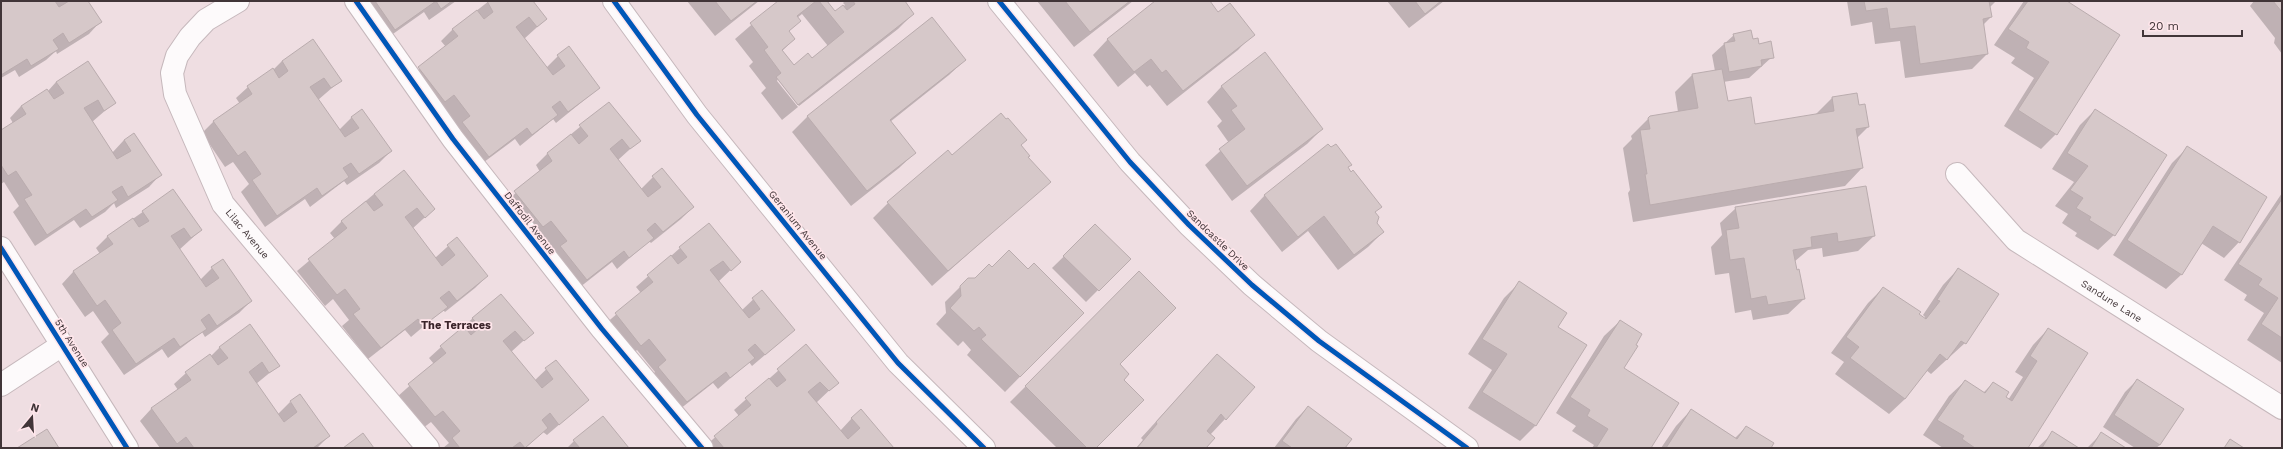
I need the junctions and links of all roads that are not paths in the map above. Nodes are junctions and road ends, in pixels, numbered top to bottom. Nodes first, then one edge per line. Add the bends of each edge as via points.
1 (238, 1) edge
2 (356, 1) edge
3 (614, 1) edge
4 (999, 1) edge
5 (1957, 174) dead end
6 (1, 248) edge
7 (62, 345) junction
8 (1, 385) edge
9 (2282, 408) edge
10 (127, 448) edge
11 (428, 448) edge
12 (702, 448) edge
13 (984, 448) edge
14 (1467, 448) edge

1 - 11 street, Lilac Avenue via 206,20 177,56 172,74 175,94 223,204
2 - 12 street, Daffodil Avenue via 453,139 602,329
3 - 13 street, Geranium Avenue via 697,114 898,363
4 - 14 street, Sandcastle Drive via 1130,162 1252,285 1319,341
5 - 9 street, Sandune Lane via 2016,240
6 - 7 street, 5th Avenue
7 - 8 street
7 - 10 street, 5th Avenue

